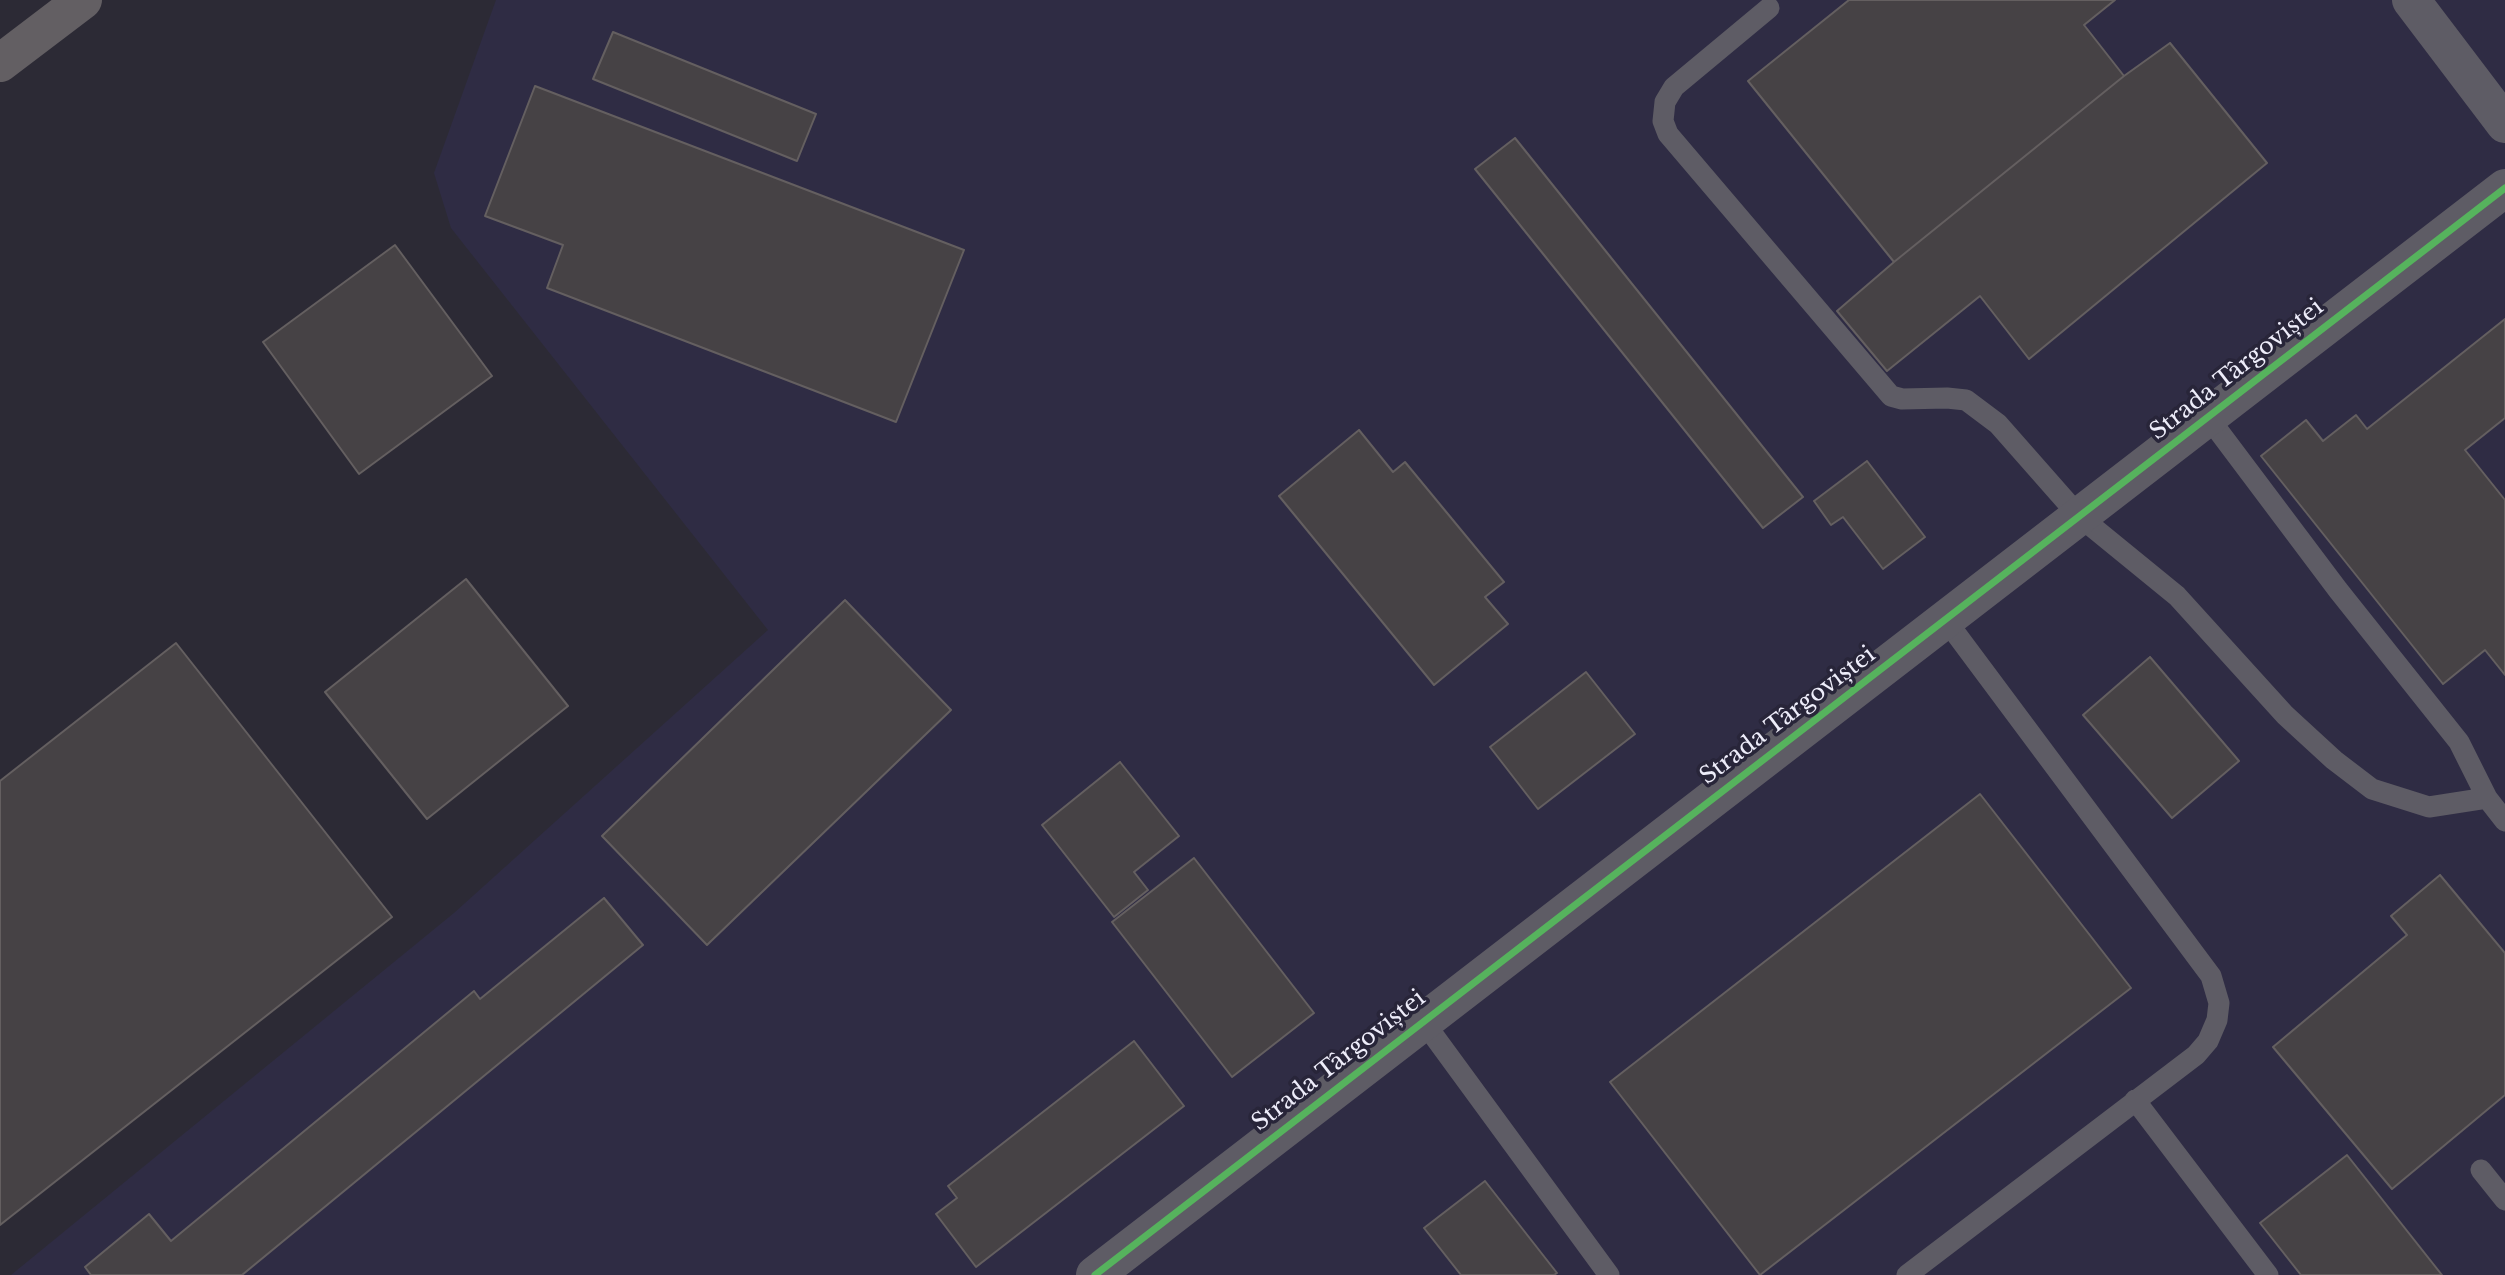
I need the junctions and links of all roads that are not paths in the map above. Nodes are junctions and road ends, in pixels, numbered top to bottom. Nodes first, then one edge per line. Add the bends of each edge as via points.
1 (83, 0) edge
2 (2411, 0) edge
3 (1769, 8) dead end
4 (0, 64) edge
5 (2505, 124) edge
6 (2505, 188) edge
7 (2208, 417) junction
8 (2079, 516) junction
9 (1945, 620) junction
10 (2487, 798) junction
11 (2505, 821) edge
12 (1423, 1021) junction
13 (2135, 1100) junction
14 (2481, 1170) dead end
15 (2505, 1200) edge
16 (1095, 1275) edge
17 (1609, 1275) edge
18 (1907, 1275) edge
19 (2268, 1275) edge

1 - 4 main road
2 - 5 street
3 - 8 lane via 1674,87 1665,102 1663,121 1668,134 1891,396 1966,400 1998,425
6 - 7 street, Strada Târgoviștei
7 - 8 street, Strada Târgoviștei
7 - 10 lane via 2459,742
8 - 9 street, Strada Târgoviștei
8 - 10 lane via 2177,596 2285,715 2372,789 2429,807
9 - 12 street, Strada Târgoviștei
9 - 13 lane via 2211,976 2219,1003 2208,1041
10 - 11 lane
12 - 16 street, Strada Târgoviștei
12 - 17 lane
13 - 18 lane
13 - 19 lane
14 - 15 lane

